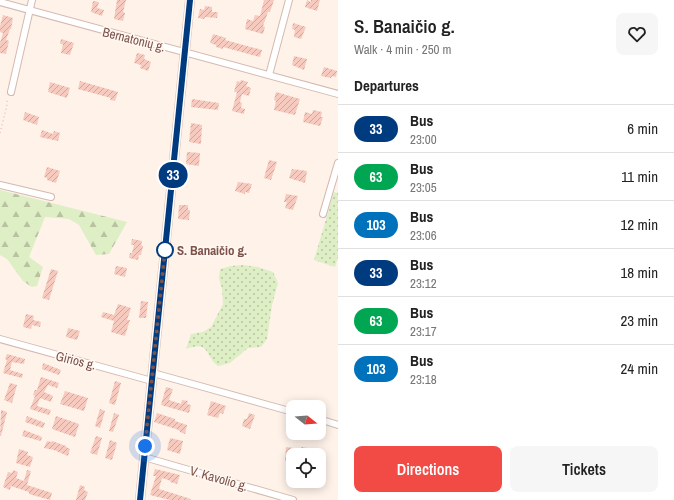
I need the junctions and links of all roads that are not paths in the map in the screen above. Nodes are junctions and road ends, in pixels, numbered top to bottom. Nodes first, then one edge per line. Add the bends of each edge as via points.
1 (32, 0) edge
2 (190, 0) edge
3 (289, 0) edge
4 (0, 2) edge
5 (29, 10) junction
6 (185, 52) junction
7 (269, 75) junction
8 (338, 94) edge
9 (9, 95) road end
10 (338, 163) edge
11 (0, 185) edge
12 (51, 197) dead end
13 (323, 214) dead end
14 (0, 339) edge
15 (152, 377) junction
16 (286, 410) edge
17 (326, 421) edge
18 (338, 425) edge
19 (144, 457) junction
20 (140, 500) edge
21 (293, 500) edge

1 - 5 street
2 - 6 street
3 - 7 street
4 - 5 street, Bernatonių g.
5 - 6 street, Bernatonių g.
5 - 9 street
6 - 7 street, Bernatonių g.
6 - 15 street
7 - 8 street, Bernatonių g.
10 - 13 street
11 - 12 street
14 - 15 street, Girios g.
15 - 16 street, Girios g.
15 - 19 street
17 - 18 street
19 - 20 street
19 - 21 street, V. Kavolio g.

